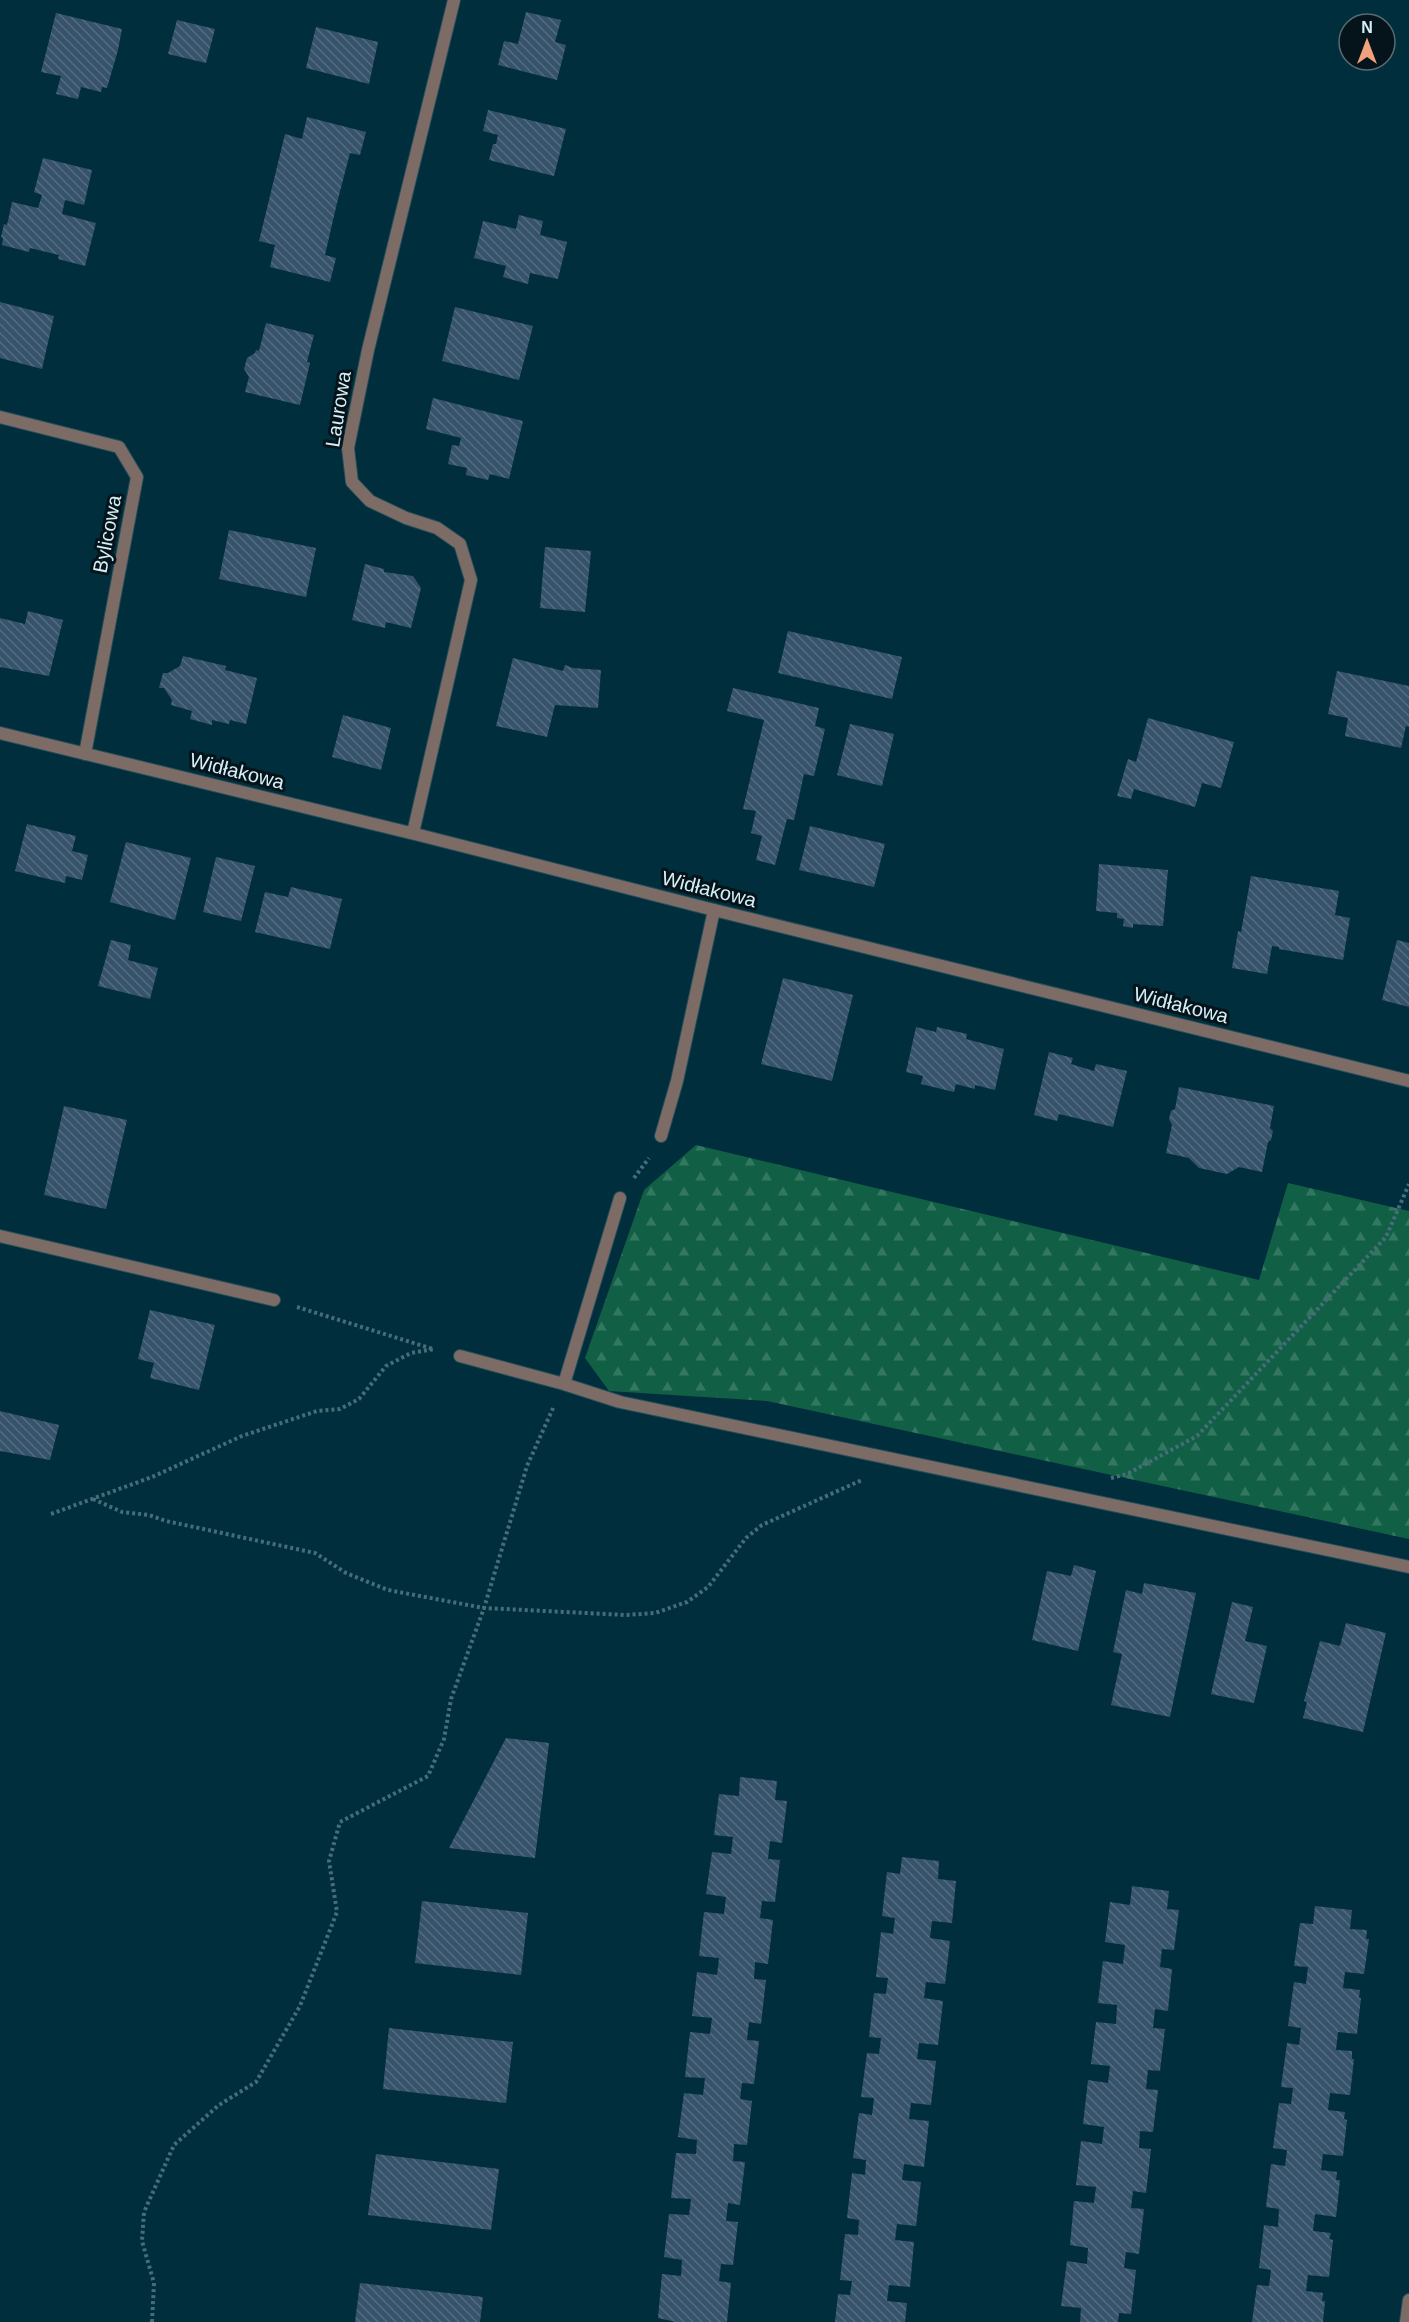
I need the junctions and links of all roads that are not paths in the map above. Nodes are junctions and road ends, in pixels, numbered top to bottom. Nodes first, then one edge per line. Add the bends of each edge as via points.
1 (454, 0) edge
2 (0, 417) edge
3 (0, 733) edge
4 (85, 754) junction
5 (413, 833) junction
6 (714, 910) junction
7 (1409, 1081) edge
8 (661, 1136) road end
9 (620, 1198) road end
10 (0, 1236) edge
11 (274, 1300) road end
12 (460, 1356) road end
13 (564, 1384) junction
14 (1409, 1567) edge
15 (1409, 2300) edge
16 (1406, 2322) edge

1 - 5 street, Laurowa via 370,339 348,448 352,482 370,501 437,528 460,544 471,580
2 - 4 street, Bylicowa via 118,447 137,477
3 - 4 street, Widłakowa
4 - 5 street, Widłakowa
5 - 6 street, Widłakowa
6 - 7 street, Widłakowa
6 - 8 street via 678,1080
9 - 13 street
10 - 11 street
12 - 13 street
13 - 14 street via 620,1402
15 - 16 street

